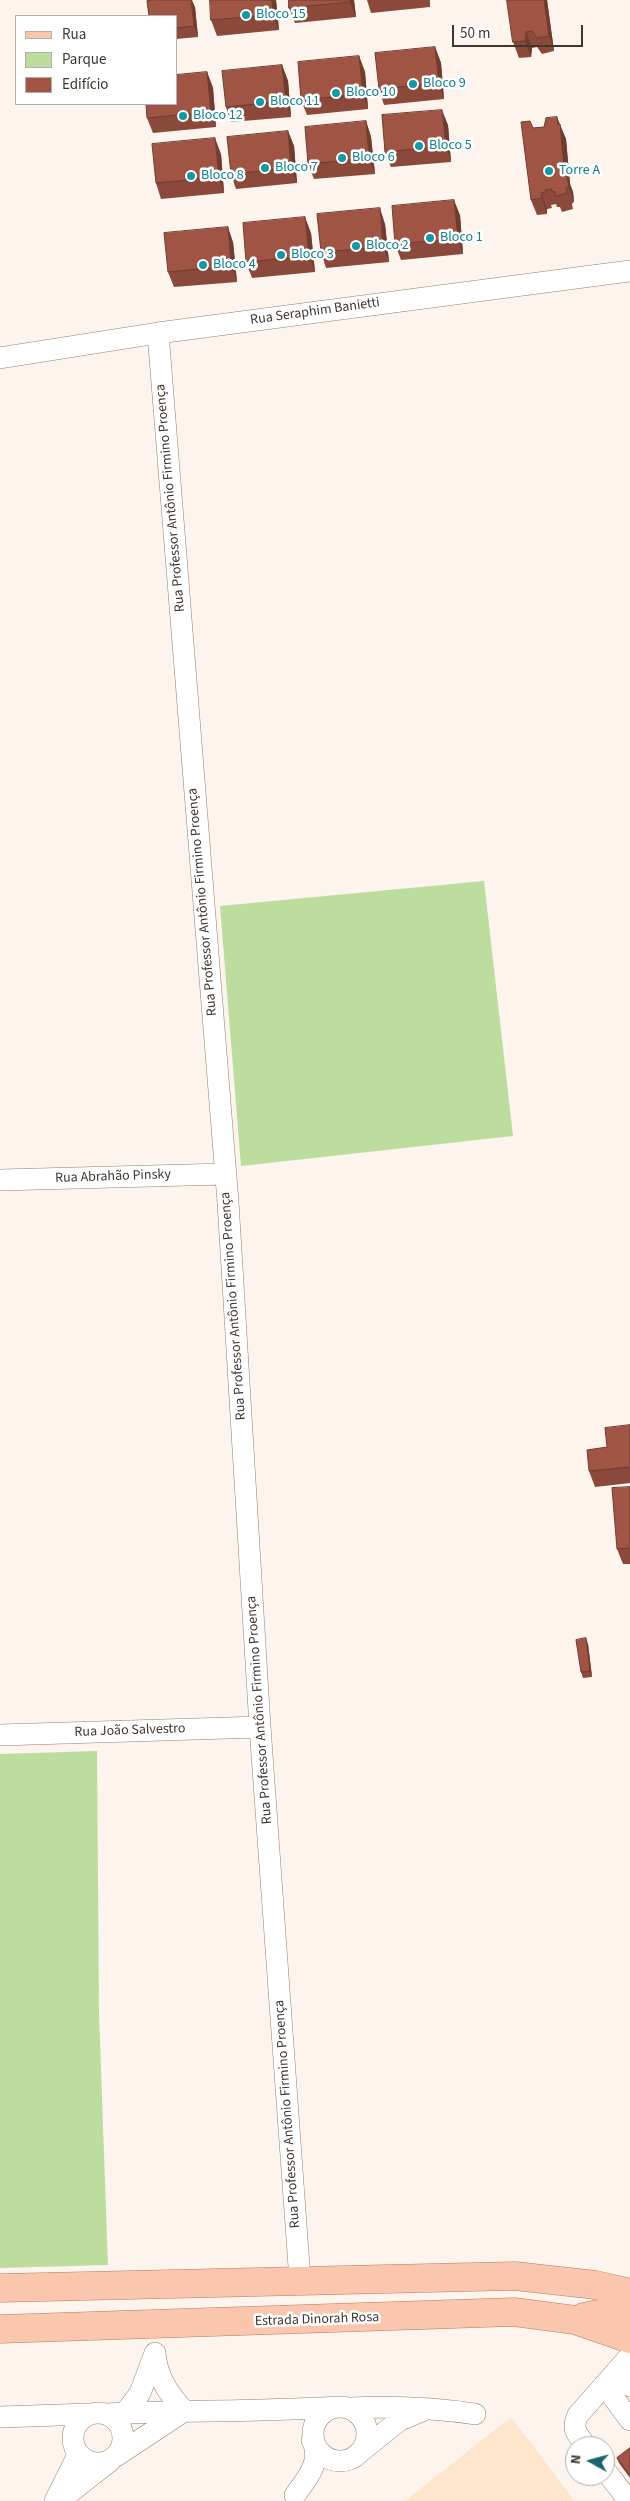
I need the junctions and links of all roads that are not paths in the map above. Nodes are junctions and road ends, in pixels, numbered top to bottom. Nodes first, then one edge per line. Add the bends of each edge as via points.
1 (630, 271) edge
2 (158, 333) junction
3 (0, 358) edge
4 (225, 1174) junction
5 (0, 1180) edge
6 (260, 1727) junction
7 (0, 1735) edge
8 (300, 2280) junction
9 (0, 2288) edge
10 (630, 2293) edge
11 (630, 2314) edge
12 (575, 2320) junction
13 (0, 2329) edge
14 (630, 2339) edge
15 (623, 2377) edge
16 (431, 2407) junction
17 (343, 2408) junction
18 (184, 2411) junction
19 (272, 2412) junction
20 (107, 2414) junction
21 (474, 2414) dead end
22 (9, 2417) edge
23 (630, 2420) edge
24 (578, 2436) edge
25 (75, 2445) junction
26 (316, 2446) junction
27 (356, 2455) junction
28 (113, 2459) junction
29 (615, 2483) edge
30 (290, 2498) edge
31 (54, 2501) edge
32 (59, 2501) edge
33 (629, 2501) edge

1 - 2 street, Rua Seraphim Banietti
2 - 3 street, Rua Seraphim Banietti
2 - 4 street, Rua Professor Antônio Firmino Proença
4 - 5 street, Rua Abrahão Pinsky
4 - 6 street, Rua Professor Antônio Firmino Proença
6 - 7 street, Rua João Salvestro
6 - 8 street, Rua Professor Antônio Firmino Proença
8 - 9 main road
8 - 10 main road via 515,2276 596,2285
11 - 12 main road via 598,2314
12 - 13 main road, Estrada Dinorah Rosa via 514,2312
12 - 14 main road, Estrada Dinorah Rosa
15 - 23 street
15 - 24 street via 578,2415 573,2424
16 - 17 street
16 - 21 street
16 - 27 street via 400,2420
17 - 19 street
17 - 26 street via 328,2410 320,2416 314,2425
17 - 27 street via 357,2413 365,2426 365,2442
18 - 19 street
18 - 20 street
18 - 20 street via 168,2393 156,2368 155,2352 140,2393
18 - 28 street
19 - 26 street via 305,2427
20 - 22 street
20 - 25 street via 81,2419
20 - 28 street via 119,2424 122,2432 121,2449
22 - 25 street via 56,2428
25 - 28 street via 85,2461 93,2464
25 - 31 street
26 - 27 street via 331,2460 341,2461
26 - 30 street via 315,2464 308,2478
27 - 30 street
28 - 32 street
29 - 33 street

